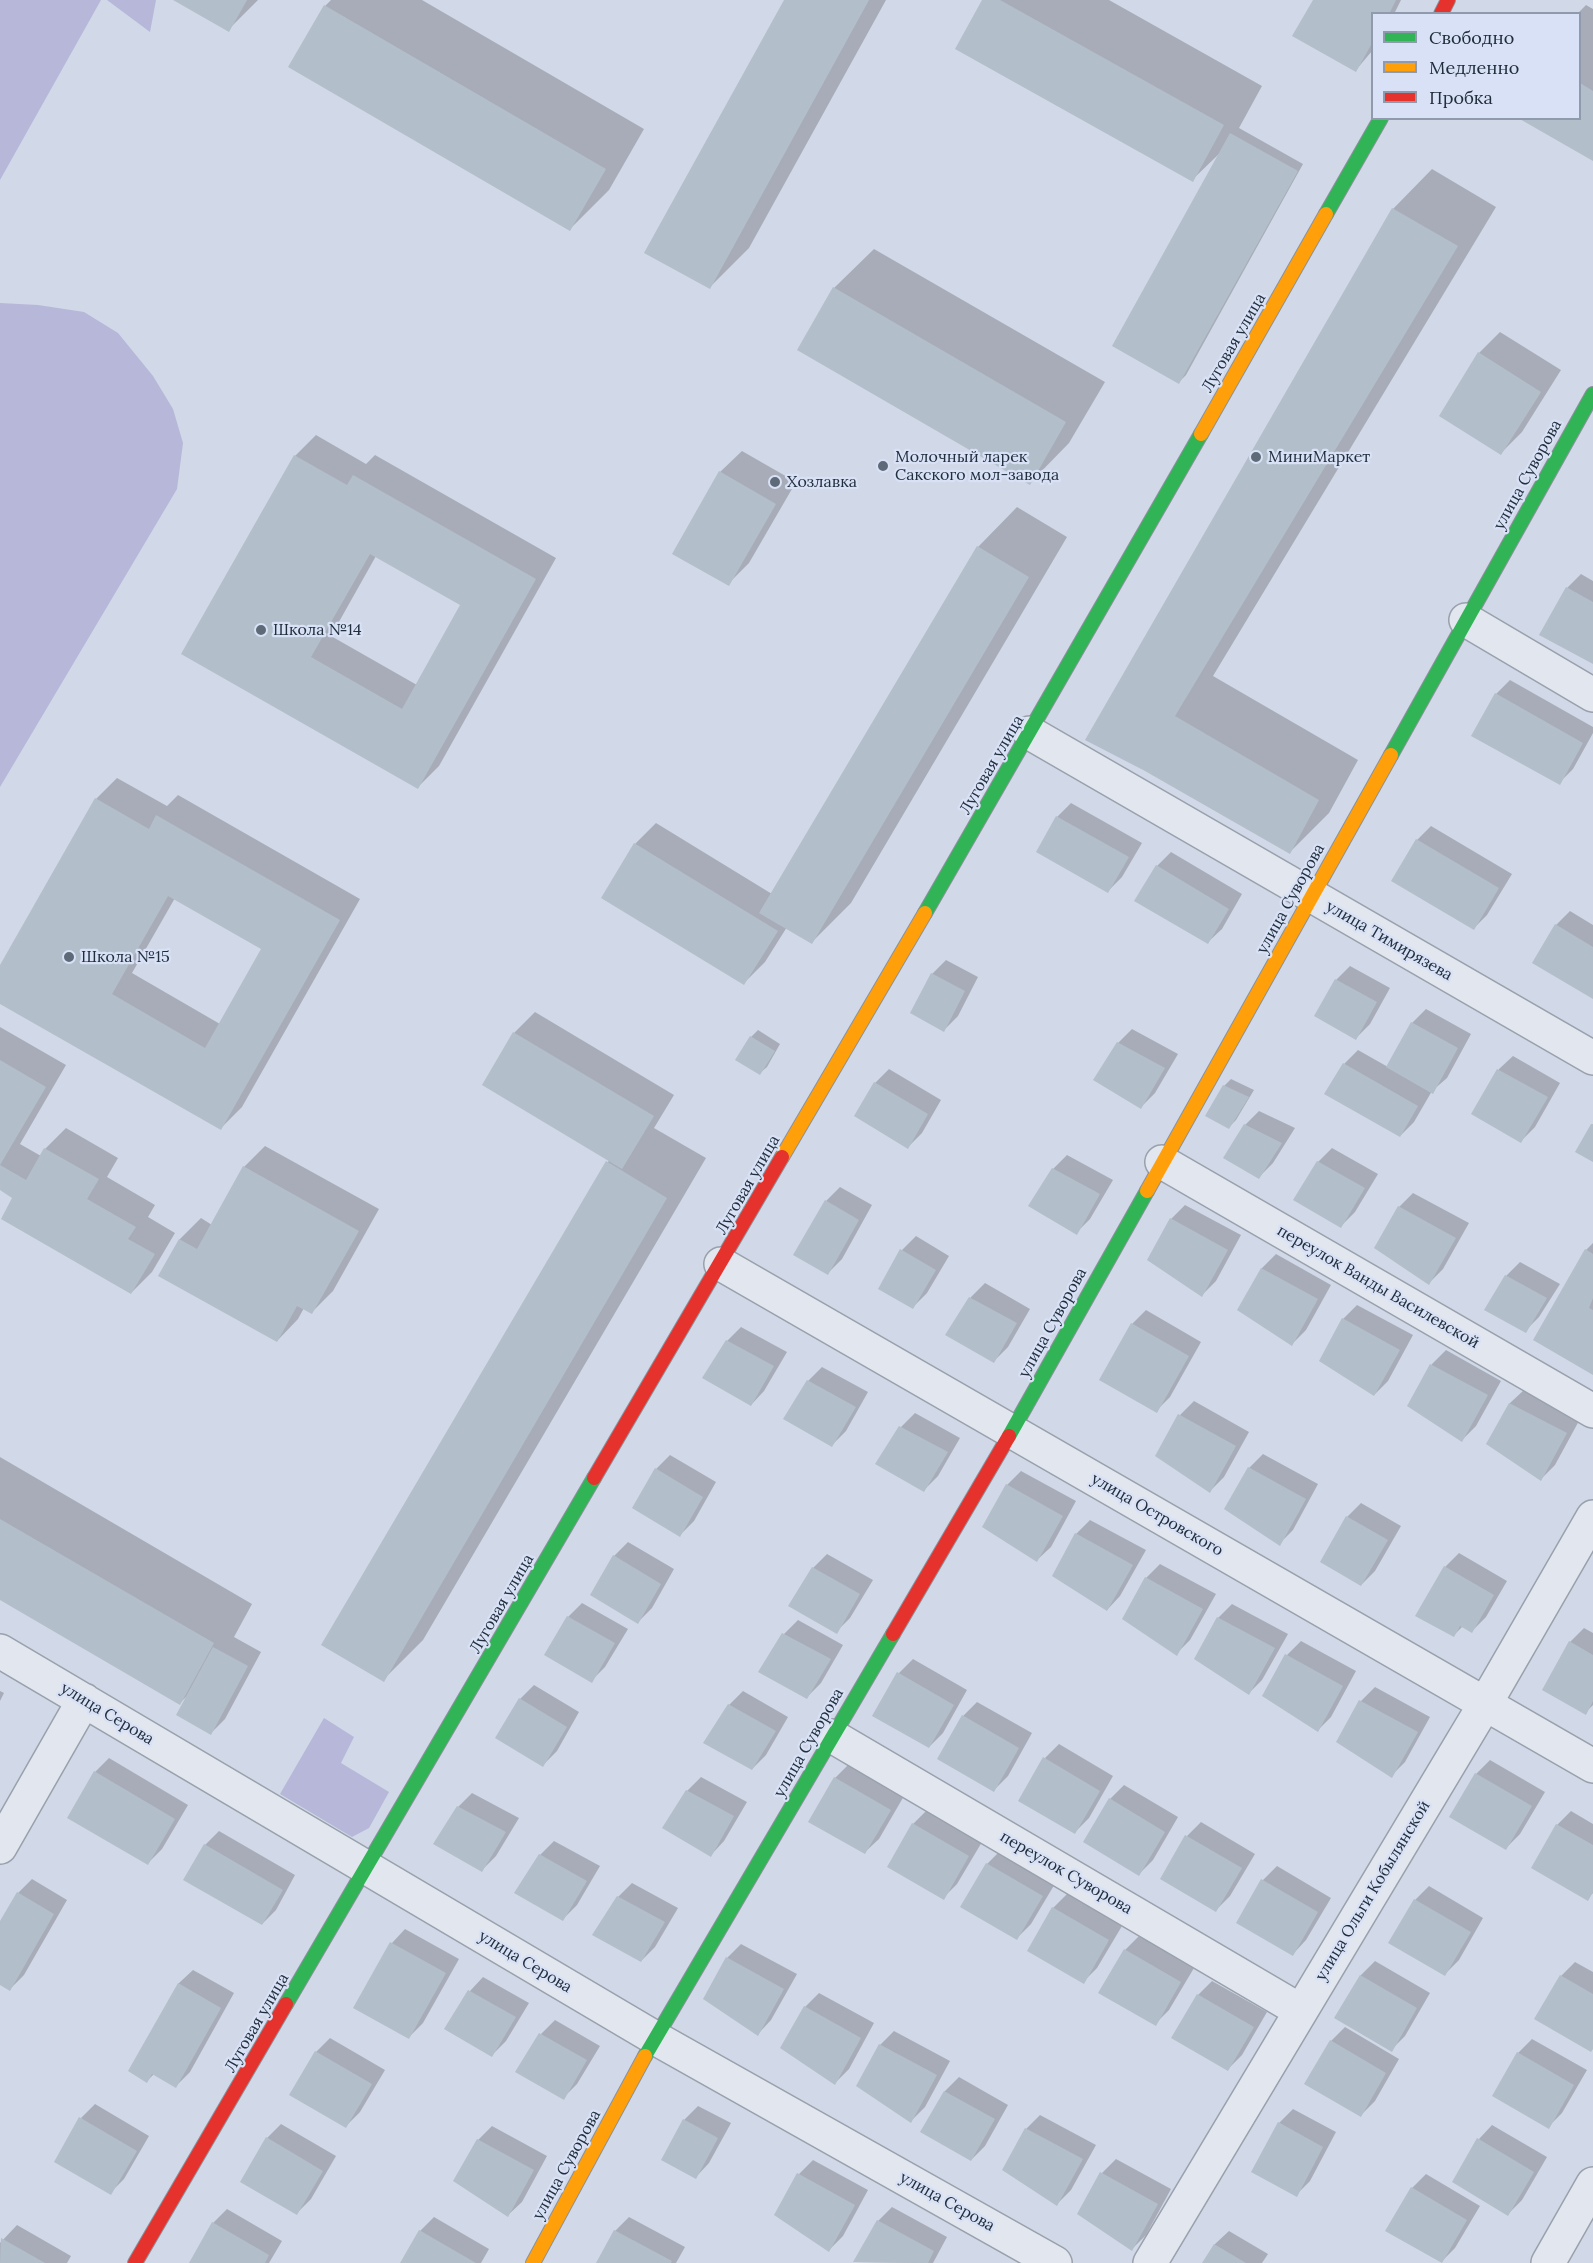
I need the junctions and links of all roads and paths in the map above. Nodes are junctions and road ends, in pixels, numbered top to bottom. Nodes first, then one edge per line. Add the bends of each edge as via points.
1 (1380, 120) edge
2 (1593, 394) edge
3 (1466, 620) junction
4 (1593, 694) edge
5 (1030, 733) junction
6 (1312, 896) junction
7 (1593, 1058) edge
8 (1162, 1162) junction
9 (721, 1263) junction
10 (1593, 1411) edge
11 (1012, 1432) junction
12 (1593, 1517) edge
13 (0, 1651) edge
14 (84, 1701) junction
15 (1485, 1704) junction
16 (832, 1736) junction
17 (1593, 1766) edge
18 (0, 1847) edge
19 (367, 1868) junction
20 (1301, 2011) junction
21 (655, 2038) junction
22 (1593, 2184) edge
23 (135, 2263) edge
24 (532, 2263) edge
25 (1055, 2263) edge
26 (1150, 2263) edge
27 (1548, 2263) edge

1 - 5 street, Луговая улица
2 - 3 street, улица Суворова
3 - 4 street
3 - 6 street, улица Суворова
5 - 6 street, улица Тимирязева
5 - 9 street, Луговая улица
6 - 7 street, улица Тимирязева
6 - 8 street, улица Суворова
8 - 10 street, переулок Ванды Василевской
8 - 11 street, улица Суворова
9 - 11 street, улица Островского
9 - 19 street, Луговая улица
11 - 15 street, улица Островского
11 - 16 street, улица Суворова
12 - 15 street, улица Ольги Кобылянской
13 - 14 street, улица Серова
14 - 18 street
14 - 19 street, улица Серова
15 - 17 street, улица Островского
15 - 20 street, улица Ольги Кобылянской
16 - 20 street, переулок Суворова
16 - 21 street, улица Суворова
19 - 21 street, улица Серова
19 - 23 street, Луговая улица
20 - 26 street, улица Ольги Кобылянской
21 - 24 street, улица Суворова
21 - 25 street, улица Серова
22 - 27 street

